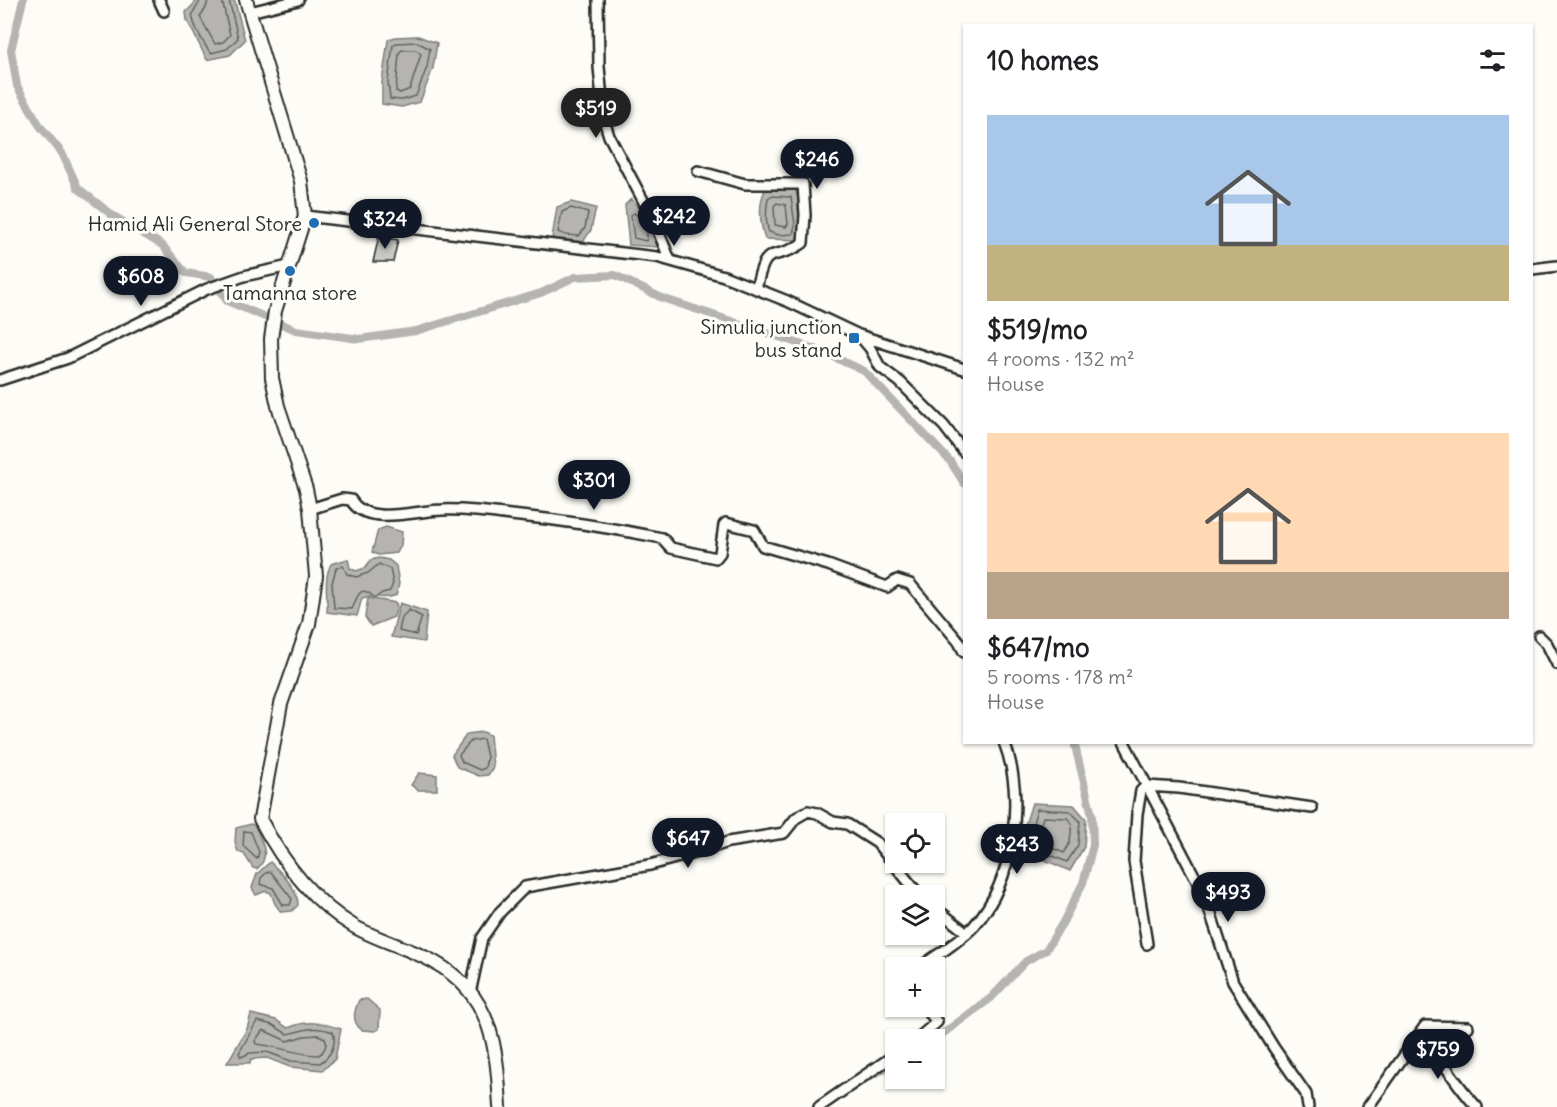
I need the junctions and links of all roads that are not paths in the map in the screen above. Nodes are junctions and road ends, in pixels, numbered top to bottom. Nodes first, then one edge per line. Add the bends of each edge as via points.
1 (159, 0) edge
2 (298, 0) edge
3 (598, 0) edge
4 (248, 6) edge
5 (164, 10) dead end
6 (698, 171) dead end
7 (304, 216) junction
8 (670, 260) junction
9 (289, 266) junction
10 (1557, 266) edge
11 (1533, 269) edge
12 (756, 289) junction
13 (859, 335) junction
14 (963, 369) edge
15 (0, 380) edge
16 (963, 451) edge
17 (310, 509) junction
18 (1539, 636) dead end
19 (963, 650) edge
20 (1557, 664) edge
21 (1004, 744) edge
22 (1125, 744) edge
23 (1146, 786) junction
24 (1312, 808) dead end
25 (911, 885) edge
26 (945, 916) edge
27 (967, 933) junction
28 (1147, 944) dead end
29 (936, 957) edge
30 (470, 993) junction
31 (933, 1017) edge
32 (1468, 1027) dead end
33 (929, 1029) edge
34 (1421, 1033) junction
35 (885, 1062) edge
36 (500, 1107) edge
37 (819, 1107) edge
38 (1308, 1107) edge
39 (1368, 1107) edge
40 (1477, 1107) edge

1 - 5 street
2 - 4 street
3 - 8 street via 604,120
4 - 7 main road via 301,182
6 - 12 street via 745,184 802,184 806,215 803,243 791,251 773,253 761,263
7 - 8 street
7 - 9 main road
8 - 12 street
9 - 15 street via 244,276 207,290 68,358
9 - 17 main road via 275,311 272,378
10 - 11 street
12 - 13 street
13 - 14 street
13 - 16 street via 880,367 922,404
17 - 19 street via 342,499 351,500 365,512 404,516 464,510 576,521 662,537 671,548 716,558 726,523 749,527 763,546 887,587 897,580 910,584
17 - 30 main road via 316,576 309,624 280,704 260,819 292,871 327,906 355,927 435,963
18 - 20 street
21 - 27 street via 1015,786 1010,849 1002,881
22 - 23 street
23 - 24 street
23 - 28 street via 1141,791 1137,814 1134,861
23 - 38 street via 1205,896 1233,982 1306,1094
25 - 30 street via 876,843 847,824 808,811 796,818 784,834 728,842 639,867 525,886 482,938
26 - 27 street
27 - 29 street
30 - 36 main road via 481,1005 491,1030 498,1061
31 - 33 street via 937,1022
32 - 34 street via 1427,1025
34 - 39 street
34 - 40 street
35 - 37 street

